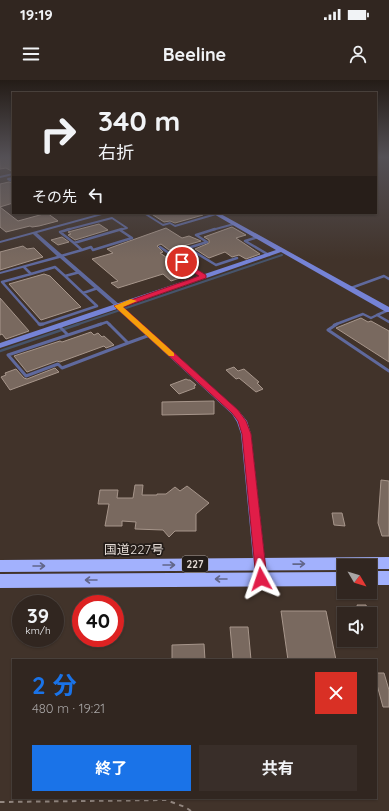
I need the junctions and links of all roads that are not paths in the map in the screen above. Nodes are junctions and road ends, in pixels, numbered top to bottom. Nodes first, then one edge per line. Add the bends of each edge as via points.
1 (103, 214) edge
2 (146, 214) edge
3 (213, 214) edge
4 (218, 214) edge
5 (234, 224) junction
6 (120, 230) junction
7 (34, 233) junction
8 (258, 237) junction
9 (0, 242) edge
10 (74, 243) junction
11 (160, 247) dead end
12 (82, 250) junction
13 (282, 250) junction
14 (269, 254) junction
15 (61, 256) junction
16 (237, 258) dead end
17 (223, 263) junction
18 (24, 267) junction
19 (230, 268) junction
20 (80, 272) junction
21 (0, 273) edge
22 (31, 274) junction
23 (65, 276) junction
24 (204, 277) junction
25 (389, 279) edge
26 (98, 288) junction
27 (351, 288) junction
28 (83, 293) junction
29 (120, 308) junction
30 (389, 310) edge
31 (377, 315) junction
32 (389, 322) edge
33 (60, 327) junction
34 (67, 334) junction
35 (150, 335) junction
36 (128, 343) junction
37 (0, 346) edge
38 (389, 371) edge
39 (389, 563) edge
40 (260, 564) junction
41 (0, 566) edge
42 (377, 578) edge
43 (389, 578) edge
44 (261, 579) junction
45 (337, 579) edge
46 (0, 581) edge

1 - 7 street
2 - 3 lane via 163,225 170,223 175,226
4 - 5 street
5 - 8 street
5 - 17 lane via 196,235 207,242 188,248 216,265
6 - 10 lane
6 - 10 lane via 127,228 112,218 60,232
6 - 12 lane via 132,238 93,250
7 - 9 street
7 - 15 street
8 - 13 street
8 - 14 lane via 245,240
10 - 12 lane
11 - 24 lane
12 - 15 lane
13 - 14 street
13 - 27 street
14 - 19 street
15 - 18 street
15 - 20 street
16 - 17 lane
17 - 19 lane
18 - 21 street
18 - 22 lane
19 - 24 street
20 - 23 lane
20 - 26 street
22 - 23 lane via 55,267
22 - 28 lane via 2,282 40,325 97,306
23 - 28 lane
24 - 29 street
25 - 27 lane via 384,276
26 - 28 lane
26 - 29 street
27 - 30 street
29 - 33 street
29 - 35 street
30 - 31 lane
31 - 32 lane
31 - 38 lane via 371,318 364,314 332,326 328,330
33 - 34 lane
33 - 37 street
34 - 36 lane via 107,322
34 - 36 lane via 8,355 26,376 58,364 62,368
35 - 36 lane
35 - 40 street via 242,421 246,434
40 -> 39 highway, 国道227号 / 227
41 -> 40 highway, 国道227号 / 227
40 - 44 street
42 - 43 highway
44 - 45 highway, 227
44 -> 46 highway, 227

